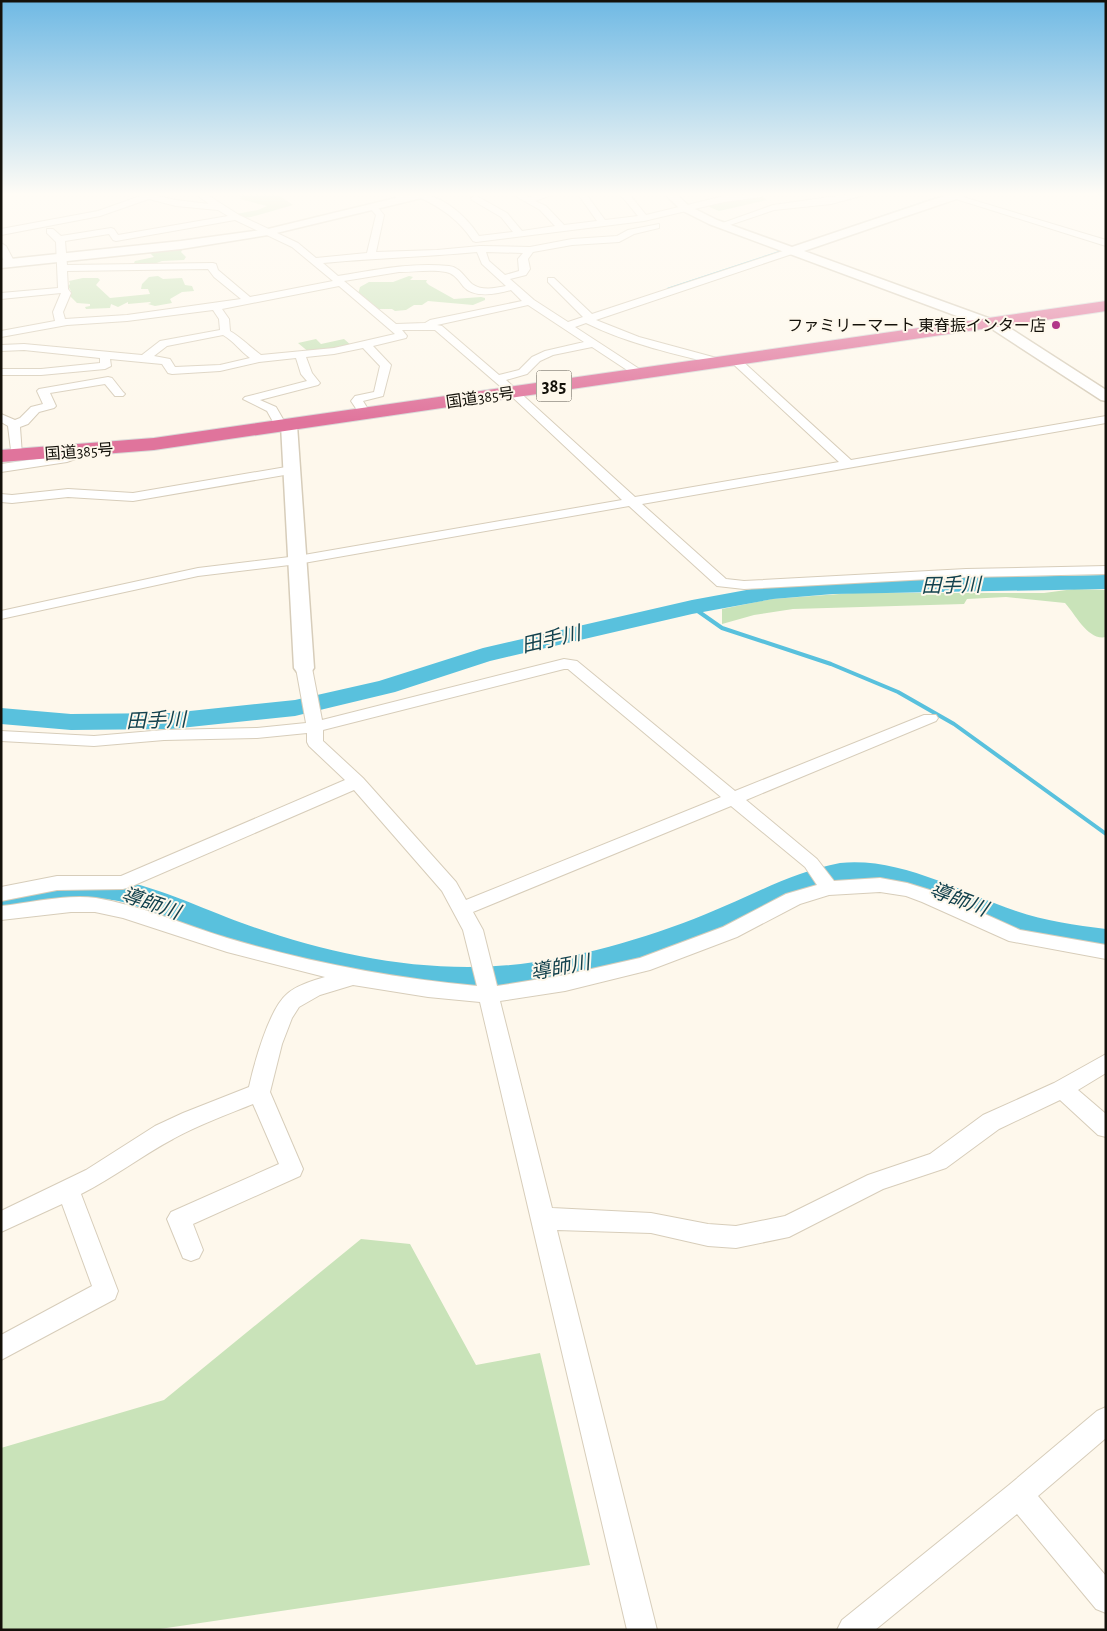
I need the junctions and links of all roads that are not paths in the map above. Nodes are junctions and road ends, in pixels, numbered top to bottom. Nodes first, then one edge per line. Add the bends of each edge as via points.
1 (62, 270) edge
2 (213, 270) edge
3 (325, 270) edge
4 (393, 270) edge
5 (451, 270) edge
6 (495, 270) edge
7 (524, 270) edge
8 (735, 270) edge
9 (844, 270) edge
10 (504, 278) junction
11 (552, 280) dead end
12 (338, 281) junction
13 (512, 287) junction
14 (63, 290) junction
15 (1, 296) edge
16 (248, 301) junction
17 (530, 302) junction
18 (1106, 306) edge
19 (216, 307) junction
20 (589, 319) junction
21 (61, 323) junction
22 (988, 323) junction
23 (428, 326) junction
24 (566, 326) junction
25 (394, 327) junction
26 (225, 332) junction
27 (1, 334) edge
28 (366, 344) junction
29 (594, 344) junction
30 (1, 348) edge
31 (105, 355) junction
32 (300, 355) junction
33 (146, 358) junction
34 (259, 360) junction
35 (728, 361) junction
36 (1, 372) edge
37 (640, 374) junction
38 (496, 379) junction
39 (513, 392) junction
40 (119, 394) dead end
41 (1106, 397) edge
42 (365, 414) junction
43 (1, 417) edge
44 (1106, 419) edge
45 (14, 425) junction
46 (285, 425) junction
47 (88, 450) junction
48 (8, 455) edge
49 (848, 464) junction
50 (1, 468) edge
51 (292, 470) junction
52 (1, 498) edge
53 (632, 502) junction
54 (298, 560) junction
55 (1106, 570) edge
56 (1, 615) edge
57 (304, 668) joint
58 (930, 718) dead end
59 (315, 727) junction
60 (3, 738) edge
61 (357, 782) junction
62 (732, 798) junction
63 (829, 888) junction
64 (1, 894) edge
65 (462, 909) junction
66 (1, 913) edge
67 (1106, 952) edge
68 (353, 977) junction
69 (489, 995) junction
70 (1106, 1062) edge
71 (1062, 1090) junction
72 (259, 1092) junction
73 (1106, 1128) edge
74 (68, 1190) junction
75 (543, 1218) junction
76 (1, 1222) edge
77 (190, 1250) dead end
78 (1, 1348) edge
79 (1106, 1420) edge
80 (1019, 1495) junction
81 (1106, 1599) edge
82 (642, 1630) edge
83 (852, 1630) edge

1 - 14 street
2 - 16 street
3 - 12 street
4 - 12 street
5 - 13 street via 463,278 468,286 479,291
6 - 10 street
7 - 10 street
8 - 20 street
9 - 22 street
10 - 13 street
11 - 20 street
12 - 16 street
12 - 25 street
13 - 17 street
14 - 15 street
14 - 21 street via 66,293 58,312
16 - 19 street
17 - 23 street via 430,322
17 - 24 street
18 - 22 highway, 国道385号 / 385
19 - 21 street
19 - 26 street via 224,319
20 - 24 street
20 - 35 street via 609,331 674,351
21 - 27 street
22 - 35 highway, 国道385号 / 385
22 - 41 street via 1010,333
23 - 25 street
23 - 38 street via 438,328
24 - 29 street
25 - 28 street via 402,336
26 - 33 street via 164,343
26 - 34 street via 239,340
28 - 32 street
28 - 42 street via 386,365 386,370 379,394 357,401
29 - 37 street
29 - 38 street via 549,353 536,359 523,372
30 - 31 street via 24,347
31 - 33 street
31 - 36 street via 106,366
32 - 34 street
32 - 46 street via 314,383 249,399 272,409
33 - 34 street via 166,361 172,371 220,368
35 - 37 highway, 国道385号 / 385
35 - 49 street
37 - 39 highway, 国道385号 / 385
38 - 39 street
39 - 42 highway, 国道385号 / 385
39 - 53 street
40 - 45 street via 108,380 43,391 50,406 35,409 24,421
42 - 46 highway, 国道385号 / 385
43 - 45 street
44 - 49 street
45 - 48 street
46 - 47 highway, 国道385号 / 385
46 - 51 street
47 - 48 highway, 国道385号 / 385
47 - 50 street via 67,458
49 - 53 street
51 - 52 street via 133,497 68,493 12,500
51 - 54 street
53 - 54 street
53 - 55 street via 722,582 744,585 966,573
54 - 56 street via 198,572
54 - 57 street
57 - 59 street
58 - 62 street
59 - 60 street via 94,741
59 - 61 street via 315,742
59 - 62 street via 572,664
61 - 64 street via 123,882 57,883
61 - 65 street via 449,887
62 - 63 street via 811,863
62 - 65 street
63 - 67 street via 880,885 907,890 1016,936
63 - 69 street via 793,899 730,932 643,965 565,983
65 - 69 street via 473,930
66 - 68 street via 95,905 227,945
68 - 69 street
68 - 72 street via 305,993 292,1002 284,1012
69 - 75 street
70 - 71 street
71 - 73 street
71 - 75 street via 991,1122 938,1161 876,1182 789,1226 736,1237 708,1235 651,1223
72 - 74 street via 163,1133
72 - 77 street via 292,1170 179,1219
74 - 76 street
74 - 78 street via 106,1292
75 - 82 street
79 - 80 street
80 - 81 street
80 - 83 street

